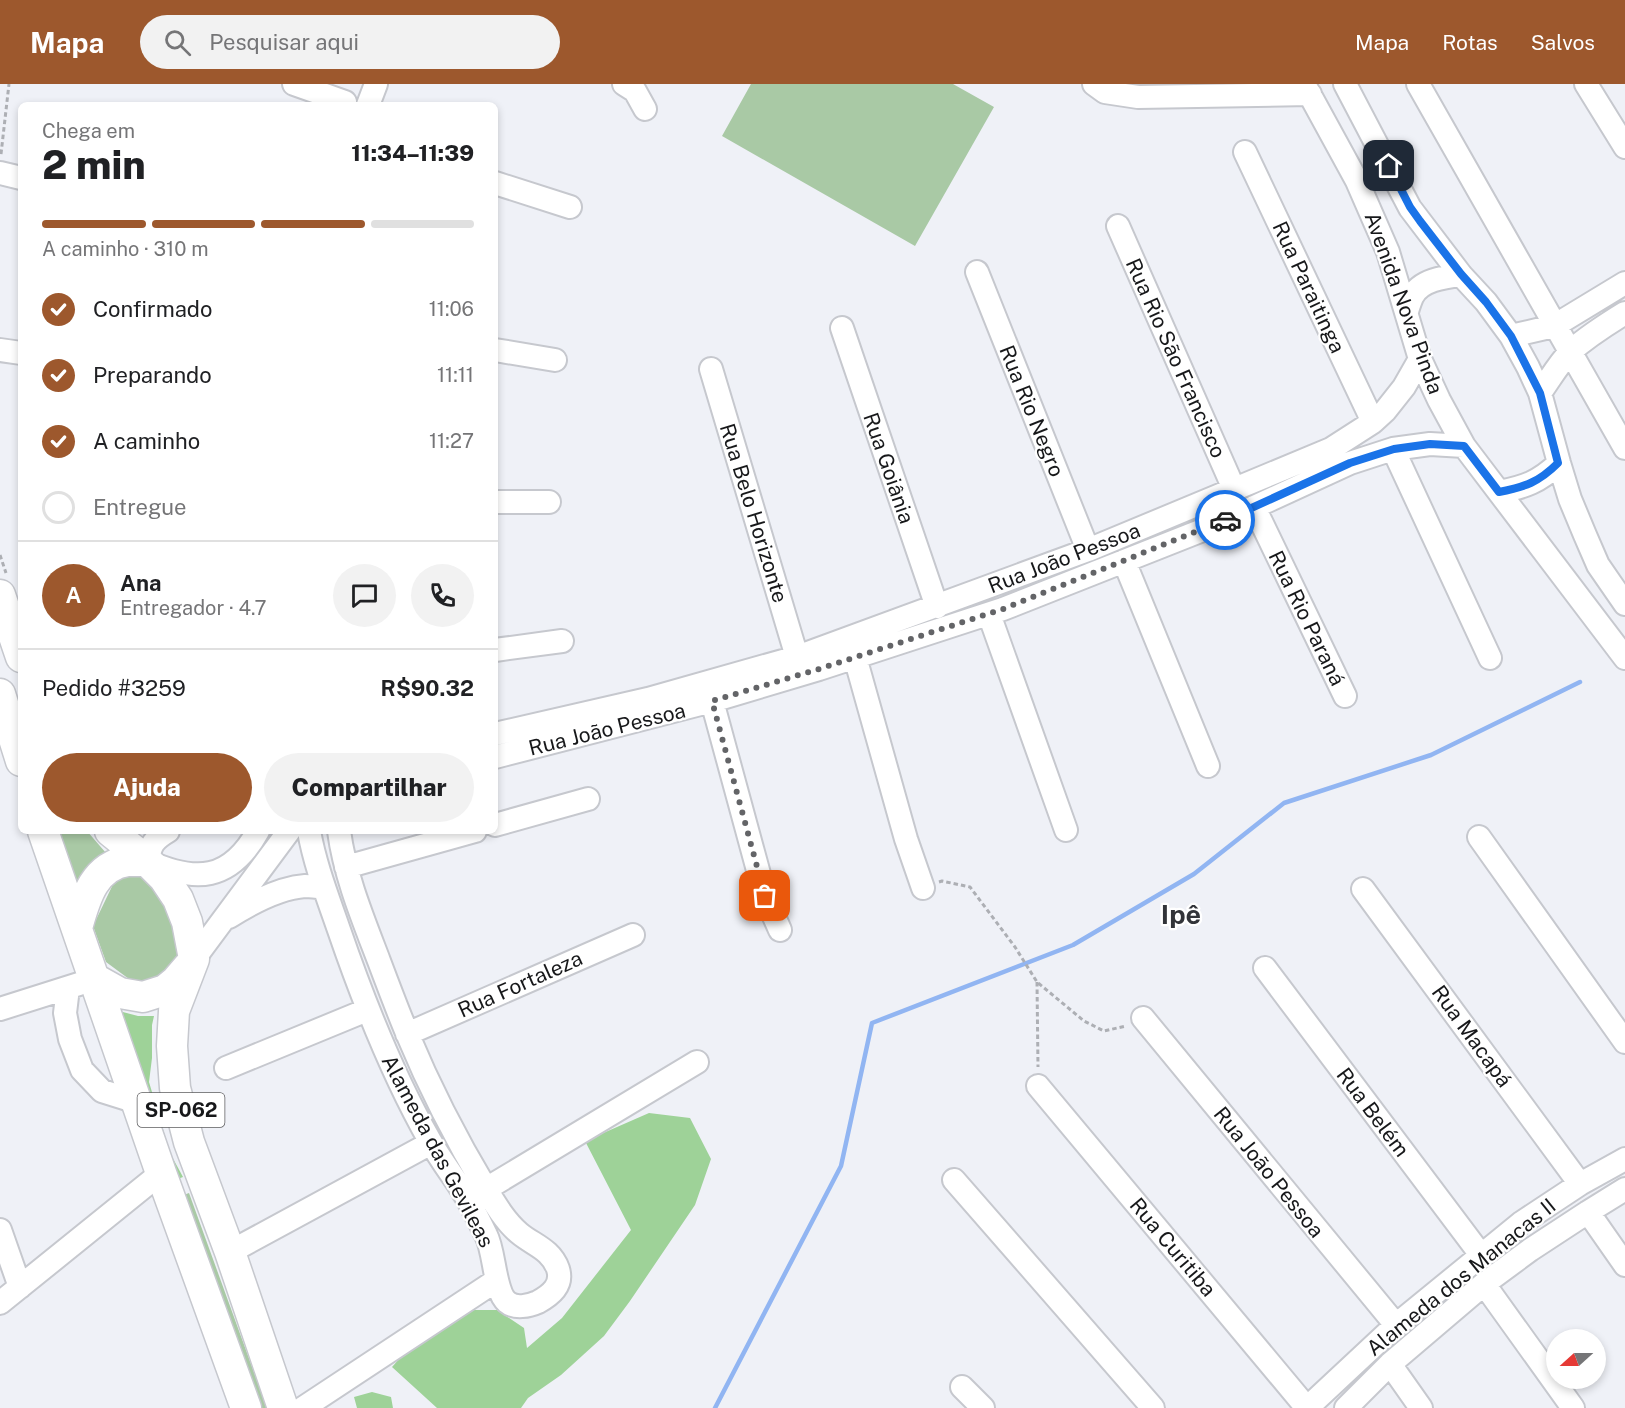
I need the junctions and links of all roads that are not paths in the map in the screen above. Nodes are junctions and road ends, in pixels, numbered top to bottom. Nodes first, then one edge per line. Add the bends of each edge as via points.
1 (294, 84) edge
2 (376, 84) edge
3 (624, 84) edge
4 (1094, 84) edge
5 (1345, 84) edge
6 (1418, 84) edge
7 (1586, 84) edge
8 (1307, 89) edge
9 (346, 97) edge
10 (369, 102) edge
11 (645, 110) dead end
12 (1625, 147) edge
13 (1245, 152) dead end
14 (1, 163) edge
15 (18, 176) edge
16 (498, 184) edge
17 (570, 207) dead end
18 (1118, 226) dead end
19 (977, 272) dead end
20 (1461, 274) junction
21 (1625, 282) edge
22 (1407, 312) junction
23 (1625, 313) edge
24 (1554, 326) junction
25 (842, 328) dead end
26 (1511, 336) junction
27 (0, 350) edge
28 (498, 350) edge
29 (1570, 352) junction
30 (18, 353) edge
31 (1420, 359) junction
32 (555, 360) dead end
33 (711, 369) dead end
34 (1540, 393) junction
35 (1373, 422) junction
36 (1464, 446) junction
37 (1625, 448) edge
38 (1394, 449) junction
39 (1558, 463) junction
40 (1234, 489) junction
41 (1499, 492) junction
42 (498, 502) edge
43 (549, 502) dead end
44 (1254, 507) junction
45 (1088, 550) junction
46 (1124, 561) junction
47 (1625, 604) edge
48 (937, 607) junction
49 (10, 609) edge
50 (989, 614) junction
51 (562, 641) dead end
52 (18, 644) edge
53 (498, 650) edge
54 (797, 657) junction
55 (855, 657) junction
56 (1490, 658) dead end
57 (1625, 658) edge
58 (0, 694) edge
59 (1345, 696) dead end
60 (712, 701) junction
61 (498, 733) edge
62 (18, 751) edge
63 (498, 756) edge
64 (1208, 766) dead end
65 (588, 799) dead end
66 (498, 824) edge
67 (1066, 830) dead end
68 (44, 834) edge
69 (114, 834) edge
70 (163, 834) edge
71 (256, 834) edge
72 (287, 834) edge
73 (310, 834) edge
74 (340, 834) edge
75 (464, 834) edge
76 (1479, 837) dead end
77 (147, 861) junction
78 (346, 867) junction
79 (324, 888) junction
80 (923, 888) road end
81 (1363, 889) dead end
82 (220, 923) junction
83 (77, 928) junction
84 (780, 930) dead end
85 (633, 935) dead end
86 (194, 959) junction
87 (1265, 968) dead end
88 (81, 983) junction
89 (0, 1009) edge
90 (367, 1010) junction
91 (1144, 1019) road end
92 (407, 1034) junction
93 (1625, 1042) edge
94 (697, 1062) dead end
95 (226, 1068) dead end
96 (1038, 1086) road end
97 (137, 1102) junction
98 (431, 1143) junction
99 (1625, 1159) edge
100 (161, 1173) junction
101 (954, 1180) dead end
102 (1580, 1184) junction
103 (486, 1189) junction
104 (1625, 1190) edge
105 (1588, 1212) junction
106 (0, 1230) edge
107 (230, 1252) junction
108 (1481, 1256) junction
109 (1625, 1265) edge
110 (497, 1280) junction
111 (1484, 1284) junction
112 (20, 1287) junction
113 (0, 1304) edge
114 (1396, 1325) junction
115 (1390, 1364) junction
116 (1336, 1381) junction
117 (962, 1387) dead end
118 (1350, 1404) edge
119 (246, 1408) edge
120 (283, 1408) edge
121 (303, 1408) edge
122 (983, 1408) edge
123 (1153, 1408) edge
124 (1307, 1408) edge
125 (1422, 1408) edge
126 (1573, 1408) edge

1 - 9 street
2 - 10 street
3 - 11 street via 635,91
4 - 8 street via 1105,92 1138,97
5 - 20 street, Avenida Nova Pinda via 1410,207
6 - 24 street
7 - 12 street
8 - 22 street, Avenida Nova Pinda via 1357,181 1389,252
13 - 35 street, Rua Paraitinga
14 - 15 street
16 - 17 street
18 - 40 street, Rua Rio São Francisco
19 - 45 street, Rua Rio Negro
20 - 22 street via 1429,282 1417,290
20 - 26 street, Avenida Nova Pinda
21 - 24 street
22 - 31 street, Avenida Nova Pinda
23 - 29 street
24 - 26 street
24 - 29 street
25 - 48 street, Rua Goiânia
26 - 34 street, Avenida Nova Pinda
27 - 30 street
28 - 32 street
29 - 34 street
29 - 37 street
31 - 35 street, Rua João Pessoa via 1404,387
31 - 36 street, Avenida Nova Pinda
33 - 54 street, Rua Belo Horizonte
34 - 39 street, Avenida Nova Pinda
35 - 40 street, Rua João Pessoa via 1331,449
36 - 38 street, Rua João Pessoa via 1430,444
36 - 41 street, Avenida Nova Pinda
38 - 44 street, Rua João Pessoa via 1350,463
38 - 56 street
39 - 41 street via 1535,482
39 - 47 street, Avenida Nova Pinda via 1598,565
40 - 45 street, Rua João Pessoa
41 - 57 street, Avenida Nova Pinda
42 - 43 street
44 - 46 street, Rua João Pessoa
44 - 59 street, Rua Rio Paraná
45 - 48 street, Rua João Pessoa
46 - 50 street, Rua João Pessoa
46 - 64 street
48 - 54 street, Rua João Pessoa
49 - 52 main road
50 - 55 street, Rua João Pessoa
50 - 67 street
51 - 53 street
54 - 61 street, Rua João Pessoa via 648,699
55 - 60 street, Rua João Pessoa
55 - 80 street
58 - 62 main road
60 - 63 street, Rua João Pessoa
60 - 84 street via 765,896
65 - 66 street
68 - 83 main road, SP-062
69 - 77 main road
70 - 77 street via 151,844
71 - 77 street via 234,862 203,875 181,874
72 - 82 street
73 - 79 street, Alameda das Gevileas
74 - 78 street, Alameda das Gevileas
75 - 78 street
76 - 93 street
77 - 83 main road via 126,861 106,870 91,887
77 - 86 main road via 178,899
78 - 92 street, Alameda das Gevileas
79 - 82 street via 288,888
79 - 90 street, Alameda das Gevileas
81 - 102 street, Rua Macapá
82 - 86 street
83 - 88 main road, SP-062
85 - 92 street, Rua Fortaleza
86 - 88 main road via 165,990 143,996
86 - 107 main road, SP-062 via 174,1011 171,1046 175,1088 189,1142
87 - 108 street, Rua Belém
88 - 89 street
88 - 97 main road, SP-062
88 - 97 street via 65,1013 82,1070 102,1091
90 - 95 street
90 - 98 street, Alameda das Gevileas
91 - 114 street, Rua João Pessoa
92 - 103 street, Alameda das Gevileas
94 - 103 street
96 - 124 street, Rua Curitiba
97 - 100 main road, SP-062
98 - 107 street
98 - 110 street, Alameda das Gevileas via 488,1238
99 - 102 street, Alameda dos Manacas II
100 - 112 street
100 - 119 main road, SP-062
101 - 123 street
102 - 108 street, Alameda dos Manacas II via 1521,1223
103 - 110 street, Alameda das Gevileas via 519,1233 550,1254 560,1275 551,1294 520,1306 504,1300
104 - 105 street, Alameda dos Manacas II
105 - 109 street
105 - 111 street, Alameda dos Manacas II
106 - 112 street
107 - 120 main road, SP-062
108 - 114 street, Alameda dos Manacas II
110 - 121 street
111 - 115 street, Alameda dos Manacas II
111 - 126 street
112 - 113 street
114 - 116 street, Alameda dos Manacas II
115 - 118 street, Alameda dos Manacas II
115 - 125 street
116 - 118 street
116 - 124 street, Alameda dos Manacas II
117 - 122 street

